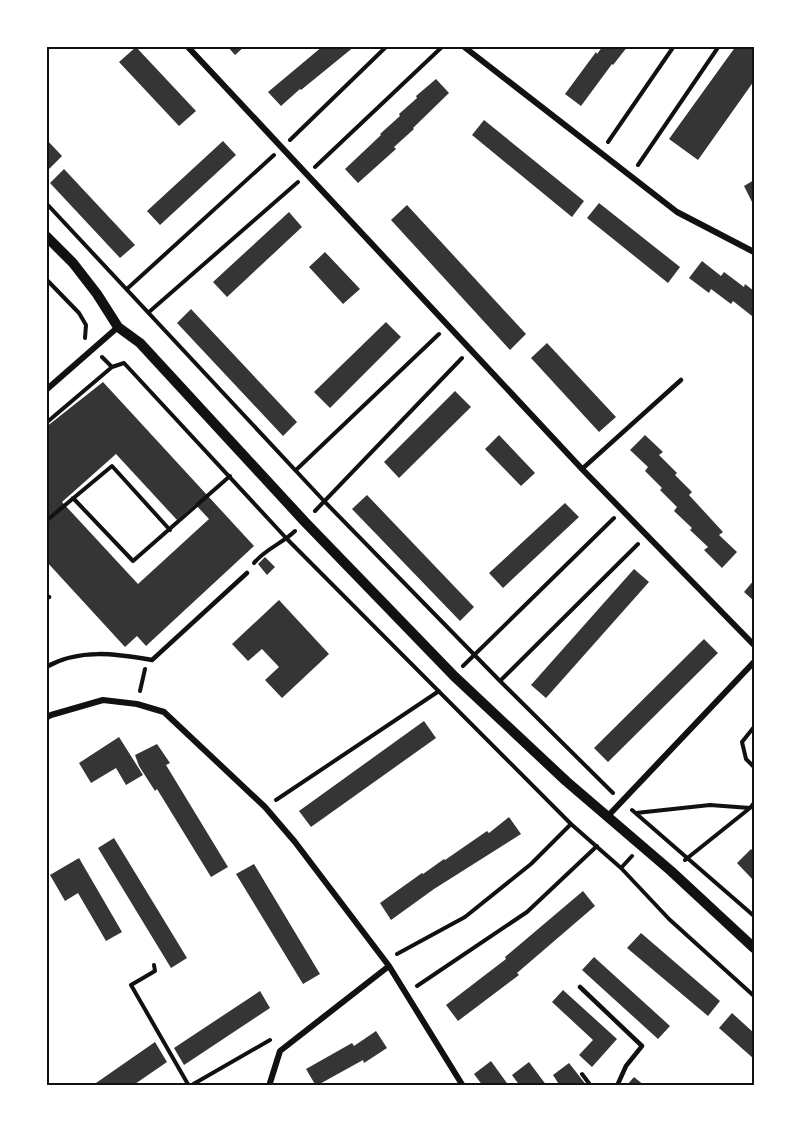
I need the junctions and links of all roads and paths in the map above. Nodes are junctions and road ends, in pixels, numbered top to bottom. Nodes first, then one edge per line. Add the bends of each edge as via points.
1 (187, 46) edge
2 (387, 46) edge
3 (463, 46) edge
4 (674, 46) edge
5 (718, 46) edge
6 (282, 147) junction
7 (600, 152) junction
8 (631, 175) junction
9 (46, 203) edge
10 (46, 236) edge
11 (754, 252) edge
12 (46, 279) edge
13 (128, 288) junction
14 (448, 325) junction
15 (118, 327) junction
16 (94, 349) junction
17 (470, 349) junction
18 (681, 380) dead end
19 (46, 390) edge
20 (46, 423) edge
21 (582, 469) junction
22 (296, 470) junction
23 (230, 476) junction
24 (73, 498) junction
25 (324, 501) junction
26 (622, 510) junction
27 (46, 521) edge
28 (305, 522) junction
29 (170, 530) junction
30 (647, 536) junction
31 (287, 539) junction
32 (247, 573) joint
33 (754, 645) edge
34 (474, 655) junction
35 (147, 659) junction
36 (754, 662) edge
37 (46, 667) edge
38 (454, 676) junction
39 (500, 681) junction
40 (439, 691) junction
41 (137, 704) junction
42 (46, 718) edge
43 (754, 727) edge
44 (754, 767) edge
45 (622, 801) junction
46 (754, 803) edge
47 (265, 807) junction
48 (750, 808) junction
49 (635, 813) junction
50 (607, 817) junction
51 (571, 824) junction
52 (597, 846) junction
53 (640, 847) junction
54 (687, 858) junction
55 (621, 868) junction
56 (671, 871) junction
57 (754, 916) edge
58 (754, 948) edge
59 (387, 963) junction
60 (154, 965) dead end
61 (580, 987) dead end
62 (407, 994) junction
63 (754, 996) edge
64 (290, 1043) junction
65 (582, 1074) dead end
66 (190, 1086) edge
67 (269, 1086) edge
68 (464, 1086) edge
69 (591, 1086) edge
70 (618, 1086) edge

1 - 6 street
2 - 6 path
3 - 7 street
4 - 7 path
5 - 8 path
6 - 13 path
6 - 14 street
7 - 8 street
8 - 11 street via 677,212
9 - 13 path
10 - 15 street via 73,263
12 - 16 path via 79,313 86,325 85,338
13 - 22 path
14 - 17 street
14 - 22 path
15 - 16 street
15 - 28 street via 140,343
16 - 19 street
17 - 21 street
17 - 25 path
18 - 21 lane
20 - 23 path via 112,367 124,363
21 - 26 street
22 - 25 path
23 - 29 path
23 - 31 path
24 - 27 path
24 - 29 path via 133,561
24 - 29 path via 112,466
25 - 28 path
25 - 34 path
26 - 30 street
26 - 34 path
28 - 31 path
28 - 38 street
30 - 33 street
30 - 39 path
31 - 32 path via 260,555
31 - 40 path
32 - 35 lane via 152,660
34 - 38 path
34 - 39 path
35 - 37 lane via 86,654
35 - 41 path
36 - 45 street
38 - 40 path
38 - 50 street
39 - 45 path
40 - 47 path
40 - 51 path
41 - 42 street via 104,700
41 - 47 street via 164,712
43 - 44 path via 742,742 746,759
45 - 49 path
45 - 50 street
46 - 48 path
47 - 59 street
48 - 49 path via 710,805
48 - 54 path
49 - 54 path
50 - 53 street
51 - 52 path
51 - 59 path via 531,864 465,917
52 - 55 path
52 - 62 path via 527,912
53 - 55 path
53 - 56 street
54 - 56 path
54 - 57 path
55 - 63 path via 669,919
56 - 58 street
59 - 62 street
59 - 64 street
60 - 66 path via 155,971 132,986
61 - 70 lane via 642,1046 626,1066
62 - 68 street
64 - 66 path via 274,1038
64 - 67 street via 280,1051
65 - 69 path

